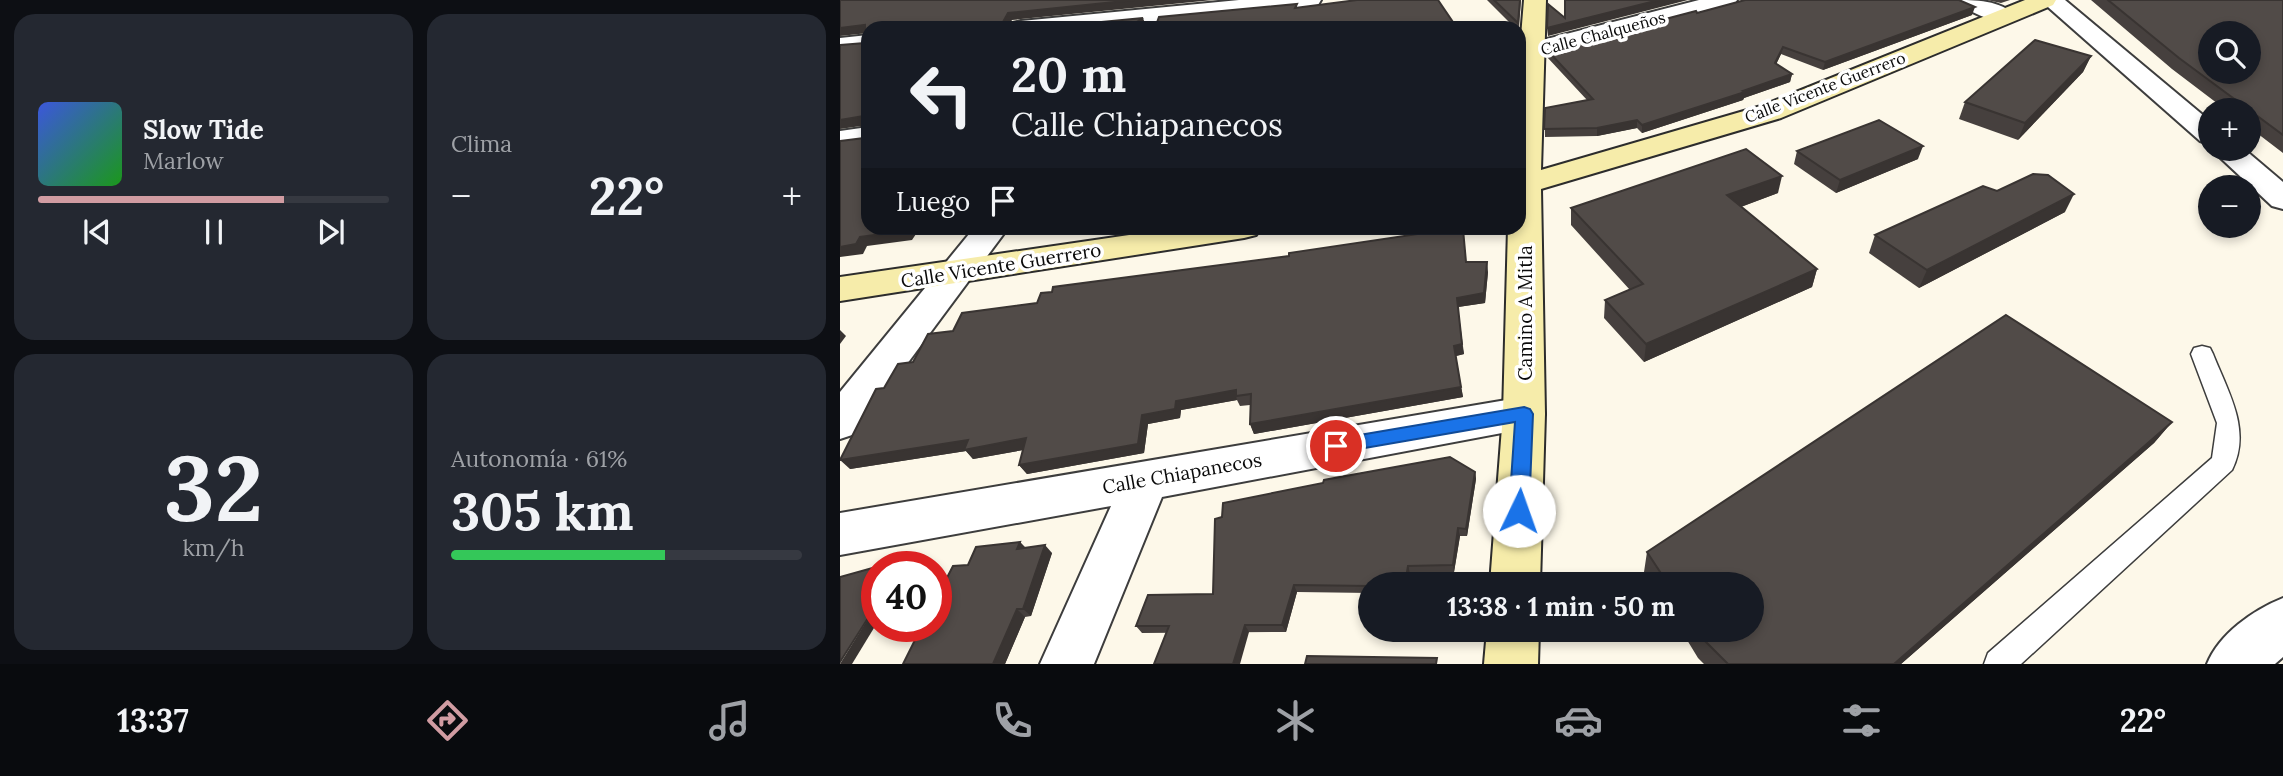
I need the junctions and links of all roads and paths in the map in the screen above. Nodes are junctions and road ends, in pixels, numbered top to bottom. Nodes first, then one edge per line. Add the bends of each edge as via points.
1 (1310, 0) edge
2 (1535, 0) edge
3 (1966, 0) edge
4 (2045, 0) edge
5 (2052, 0) edge
6 (1715, 2) edge
7 (1154, 15) edge
8 (2003, 16) junction
9 (1093, 21) edge
10 (861, 43) edge
11 (840, 45) edge
12 (1526, 52) edge
13 (2198, 125) edge
14 (861, 137) edge
15 (840, 139) edge
16 (2240, 161) edge
17 (1526, 184) edge
18 (2283, 199) edge
19 (986, 235) edge
20 (1198, 235) edge
21 (1522, 235) edge
22 (959, 271) junction
23 (910, 279) junction
24 (840, 289) edge
25 (840, 299) edge
26 (2202, 354) dead end
27 (1524, 414) junction
28 (840, 422) edge
29 (1147, 478) junction
30 (840, 534) edge
31 (1516, 572) edge
32 (2283, 623) edge
33 (1512, 642) edge
34 (1067, 664) edge
35 (1511, 664) edge
36 (1999, 664) edge
37 (2234, 664) edge

1 - 7 street
2 - 12 main road, Camino A Mitla
3 - 8 street
4 - 8 main road, Calle Vicente Guerrero
5 - 13 street
6 - 12 street, Calle Chalqueños
7 - 9 street
8 - 17 main road, Calle Vicente Guerrero via 1771,111
10 - 11 street
14 - 15 street
16 - 18 street
19 - 22 street
20 - 22 main road, Calle Vicente Guerrero
21 - 27 main road, Camino A Mitla
22 - 23 main road, Calle Vicente Guerrero
22 - 28 street
23 - 24 main road, Calle Vicente Guerrero
23 - 25 street
26 - 36 lane via 2229,423 2223,463
27 - 29 street, Calle Chiapanecos
27 - 31 main road, Camino A Mitla
29 - 30 street, Calle Chiapanecos
29 - 34 street
32 - 37 street
33 - 35 main road

